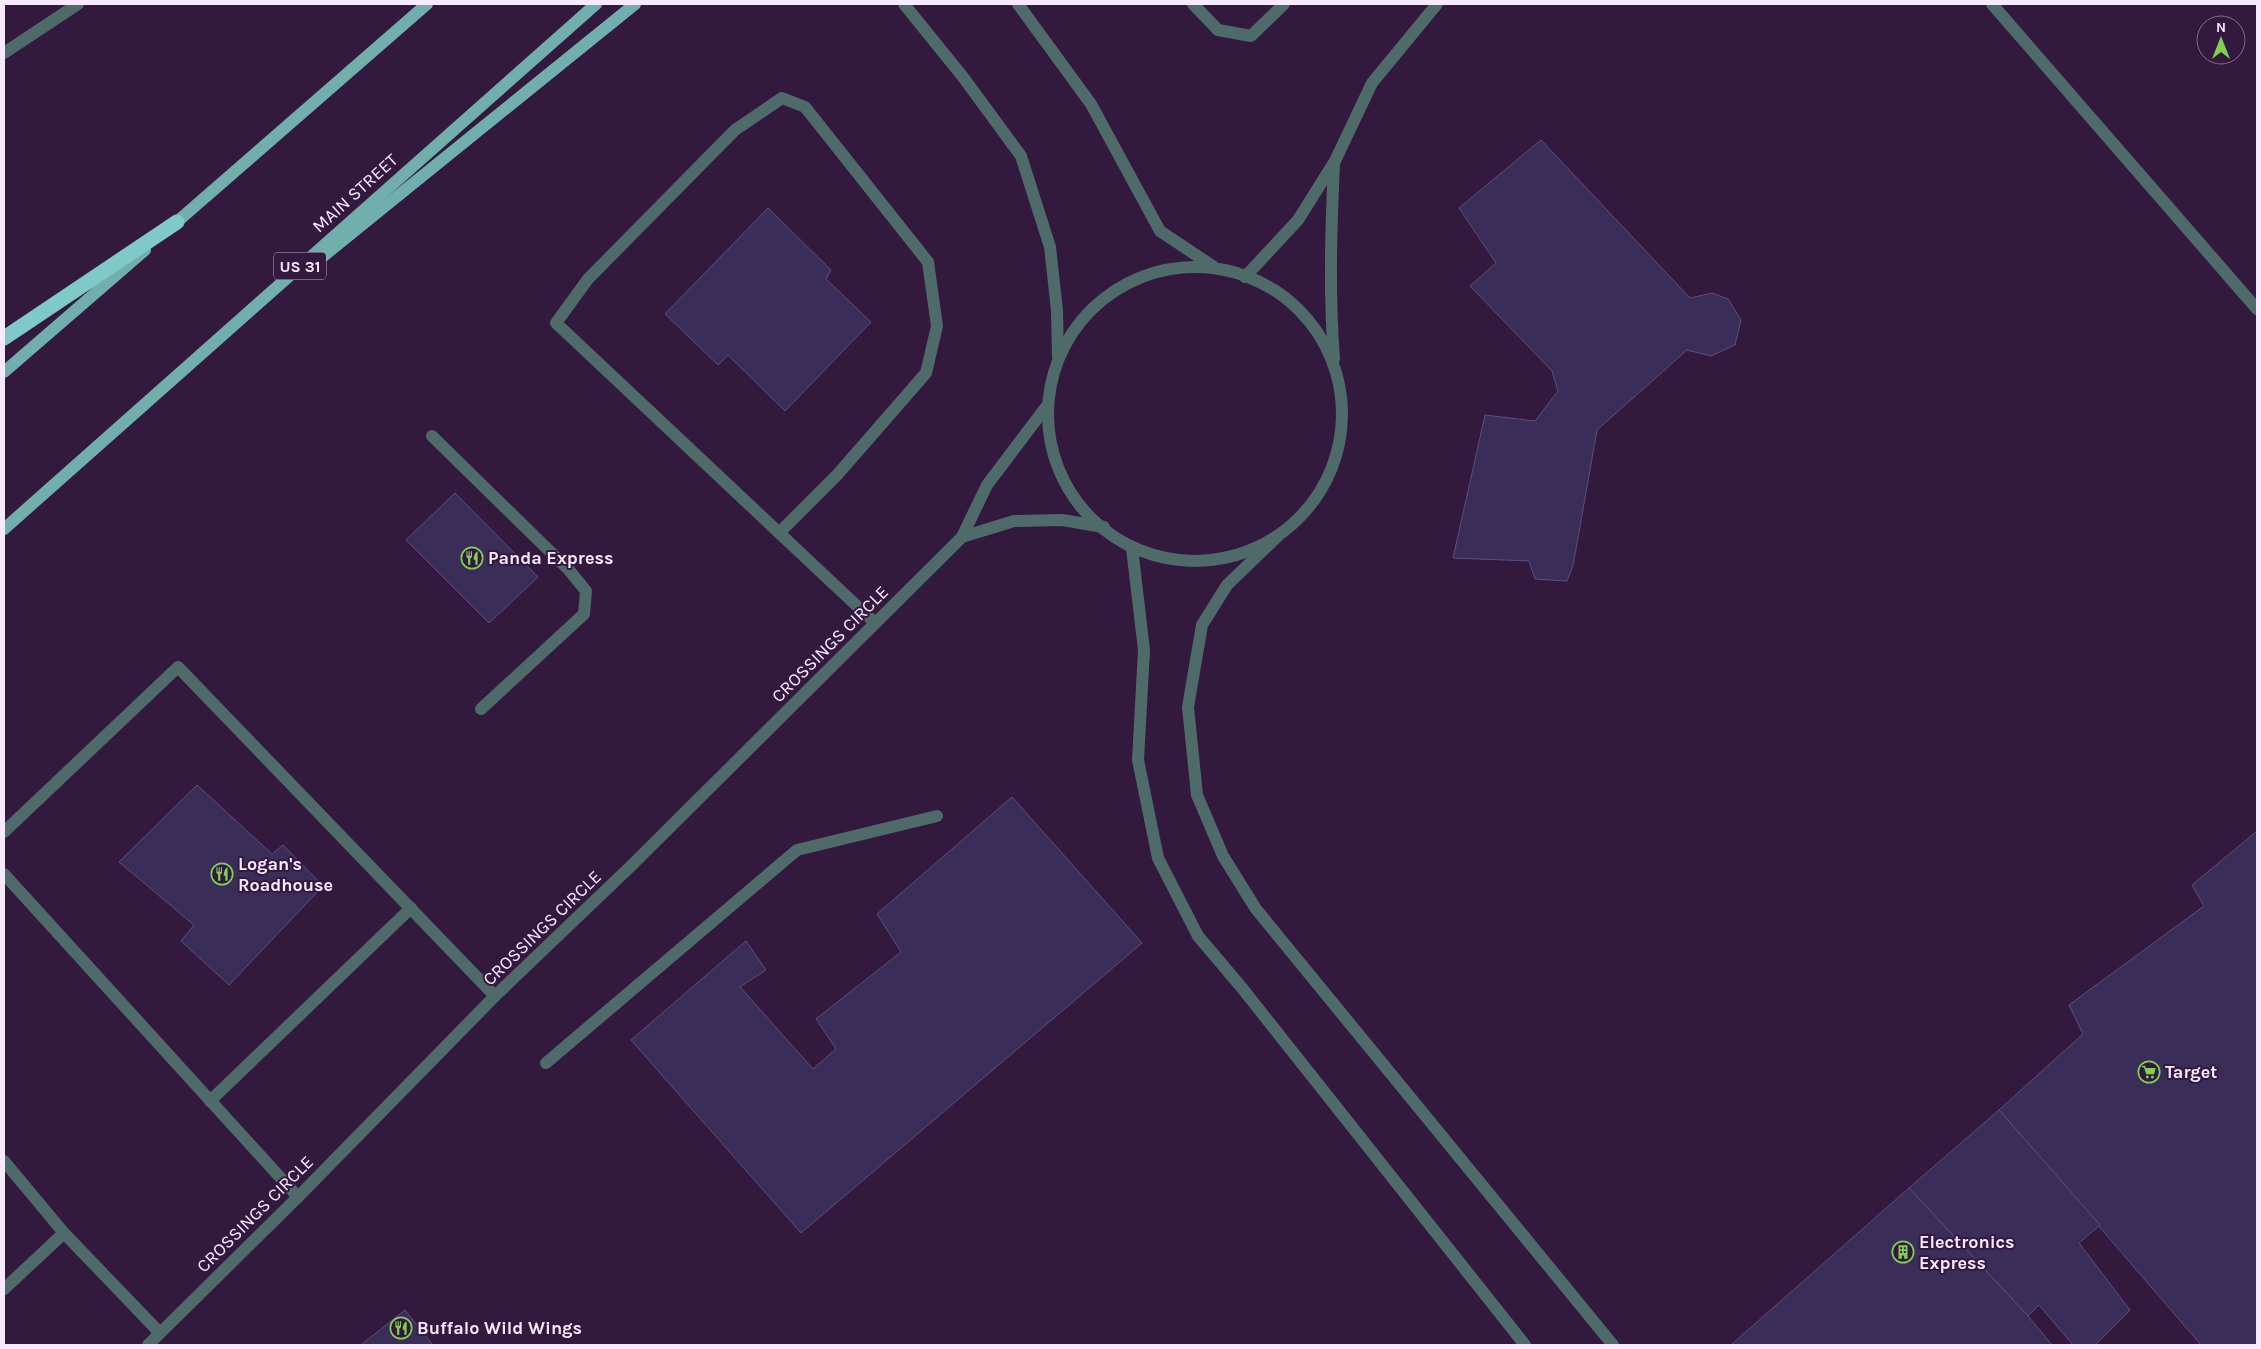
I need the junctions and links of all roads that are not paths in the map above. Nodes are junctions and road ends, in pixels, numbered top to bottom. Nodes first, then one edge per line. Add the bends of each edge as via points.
1 (78, 4) edge
2 (428, 4) edge
3 (596, 4) edge
4 (634, 4) edge
5 (904, 4) edge
6 (1018, 4) edge
7 (1193, 4) edge
8 (1284, 4) edge
9 (1437, 4) edge
10 (1992, 4) edge
11 (4, 53) edge
12 (1335, 161) junction
13 (177, 222) junction
14 (1214, 267) junction
15 (1245, 277) junction
16 (2257, 309) edge
17 (4, 338) edge
18 (1058, 356) junction
19 (1334, 361) junction
20 (4, 372) edge
21 (177, 375) junction
22 (1046, 407) junction
23 (432, 436) dead end
24 (1106, 528) junction
25 (4, 529) edge
26 (779, 533) junction
27 (1278, 536) junction
28 (962, 537) junction
29 (1132, 548) junction
30 (875, 624) junction
31 (481, 709) dead end
32 (937, 816) dead end
33 (4, 832) edge
34 (4, 874) edge
35 (411, 908) junction
36 (495, 996) junction
37 (546, 1063) dead end
38 (210, 1101) junction
39 (4, 1161) edge
40 (298, 1197) junction
41 (64, 1233) junction
42 (4, 1289) edge
43 (160, 1333) junction
44 (148, 1345) edge
45 (1524, 1345) edge
46 (1613, 1345) edge

1 - 11 lane
2 - 13 main road
3 - 21 main road, MAIN STREET / US 31
4 - 21 main road
5 - 18 lane via 1021,156 1050,247
6 - 14 lane via 1091,104 1160,231
7 - 8 lane via 1218,30 1251,36
9 - 12 lane via 1372,84
10 - 16 lane
12 - 15 lane via 1298,220
12 - 19 lane via 1330,237
13 - 17 highway
13 - 20 main road
14 - 15 lane
14 - 18 lane via 1163,269 1118,287 1079,321
15 - 19 lane via 1307,317
18 - 22 lane
19 - 27 lane via 1343,418 1333,468 1315,501
21 - 25 main road, MAIN STREET / US 31
22 - 24 lane via 1054,462 1080,507
22 - 28 lane via 987,485
23 - 31 lane via 569,570 586,591 584,614
24 - 28 lane via 1062,520 1014,521
24 - 29 lane
26 - 26 lane via 556,323 588,279 735,130 782,98 805,107 928,262 937,326 926,373 837,475
26 - 30 lane
27 - 29 lane via 1230,558 1178,560
27 - 46 lane via 1227,585 1202,625 1188,707 1197,794 1223,856 1256,909
28 - 30 lane, CROSSINGS CIRCLE
29 - 45 lane via 1144,650 1138,760 1158,858 1198,936
30 - 36 lane, CROSSINGS CIRCLE
32 - 37 lane via 797,850
33 - 35 lane via 178,667
34 - 38 lane
35 - 36 lane
35 - 38 lane
36 - 40 lane, CROSSINGS CIRCLE
38 - 40 lane
39 - 41 lane
40 - 43 lane, CROSSINGS CIRCLE
41 - 42 lane
41 - 43 lane
43 - 44 lane, CROSSINGS CIRCLE

